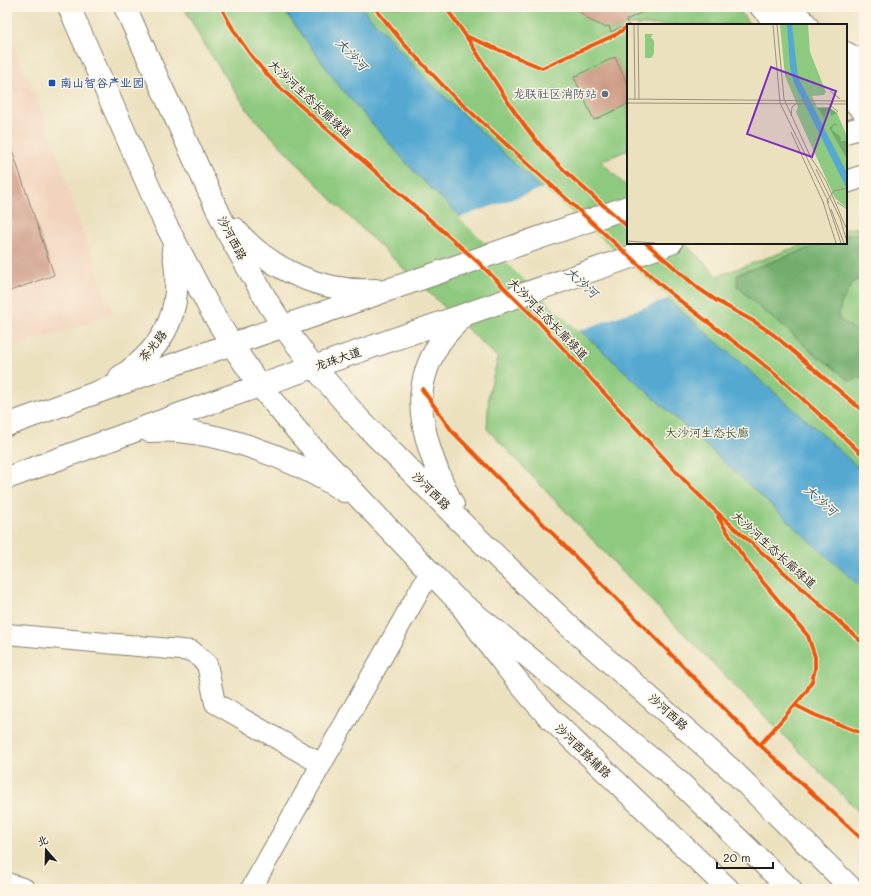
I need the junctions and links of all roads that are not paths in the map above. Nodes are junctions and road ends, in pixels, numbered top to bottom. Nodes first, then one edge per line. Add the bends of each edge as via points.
1 (69, 7) edge
2 (124, 7) edge
3 (761, 7) edge
4 (789, 7) edge
5 (777, 24) edge
6 (806, 24) edge
7 (847, 54) edge
8 (864, 63) edge
9 (847, 68) edge
10 (864, 86) edge
11 (847, 94) edge
12 (864, 112) edge
13 (864, 127) edge
14 (847, 132) edge
15 (864, 176) edge
16 (847, 182) edge
17 (847, 191) edge
18 (864, 192) edge
19 (216, 207) junction
20 (627, 207) edge
21 (164, 221) junction
22 (668, 244) edge
23 (393, 288) junction
24 (466, 314) junction
25 (284, 326) junction
26 (232, 345) junction
27 (314, 367) junction
28 (260, 386) junction
29 (86, 396) junction
30 (7, 425) edge
31 (130, 433) junction
32 (7, 478) edge
33 (369, 508) junction
34 (464, 525) junction
35 (430, 572) junction
36 (455, 598) junction
37 (7, 634) edge
38 (321, 764) junction
39 (7, 883) edge
40 (25, 889) edge
41 (251, 889) edge
42 (728, 889) edge
43 (790, 889) edge
44 (852, 889) edge

1 - 21 main road
2 - 19 main road, 沙河西路
3 - 5 main road
4 - 6 main road
7 - 8 main road
9 - 10 main road
11 - 12 main road
13 - 14 main road
15 - 16 main road
17 - 18 main road
19 - 23 main road via 238,234 258,252 300,277 359,291
19 - 25 main road, 沙河西路 via 232,240
20 - 23 main road
21 - 26 main road
21 - 29 main road, 茶光路 via 173,250 177,276 175,300 166,330 155,348 139,364
22 - 24 main road, 龙珠大道
23 - 25 main road
24 - 27 main road, 龙珠大道
24 - 34 main road via 436,348 426,370 421,405 435,466
25 - 26 main road
25 - 27 main road, 沙河西路
26 - 28 main road
26 - 29 main road
27 - 28 main road, 龙珠大道
27 - 34 main road, 沙河西路 via 360,420
28 - 31 main road, 龙珠大道
28 - 33 main road via 306,441
29 - 30 main road
31 - 32 main road, 龙珠大道
31 - 33 main road via 163,430 197,434 254,448 326,480
33 - 35 main road
34 - 44 main road, 沙河西路 via 569,626 733,771
35 - 36 main road
35 - 38 street
36 - 42 main road, 沙河西路辅路 via 502,662 549,717
36 - 43 main road via 678,781
37 - 38 street via 192,651 207,664 215,703
38 - 41 street
39 - 40 street

